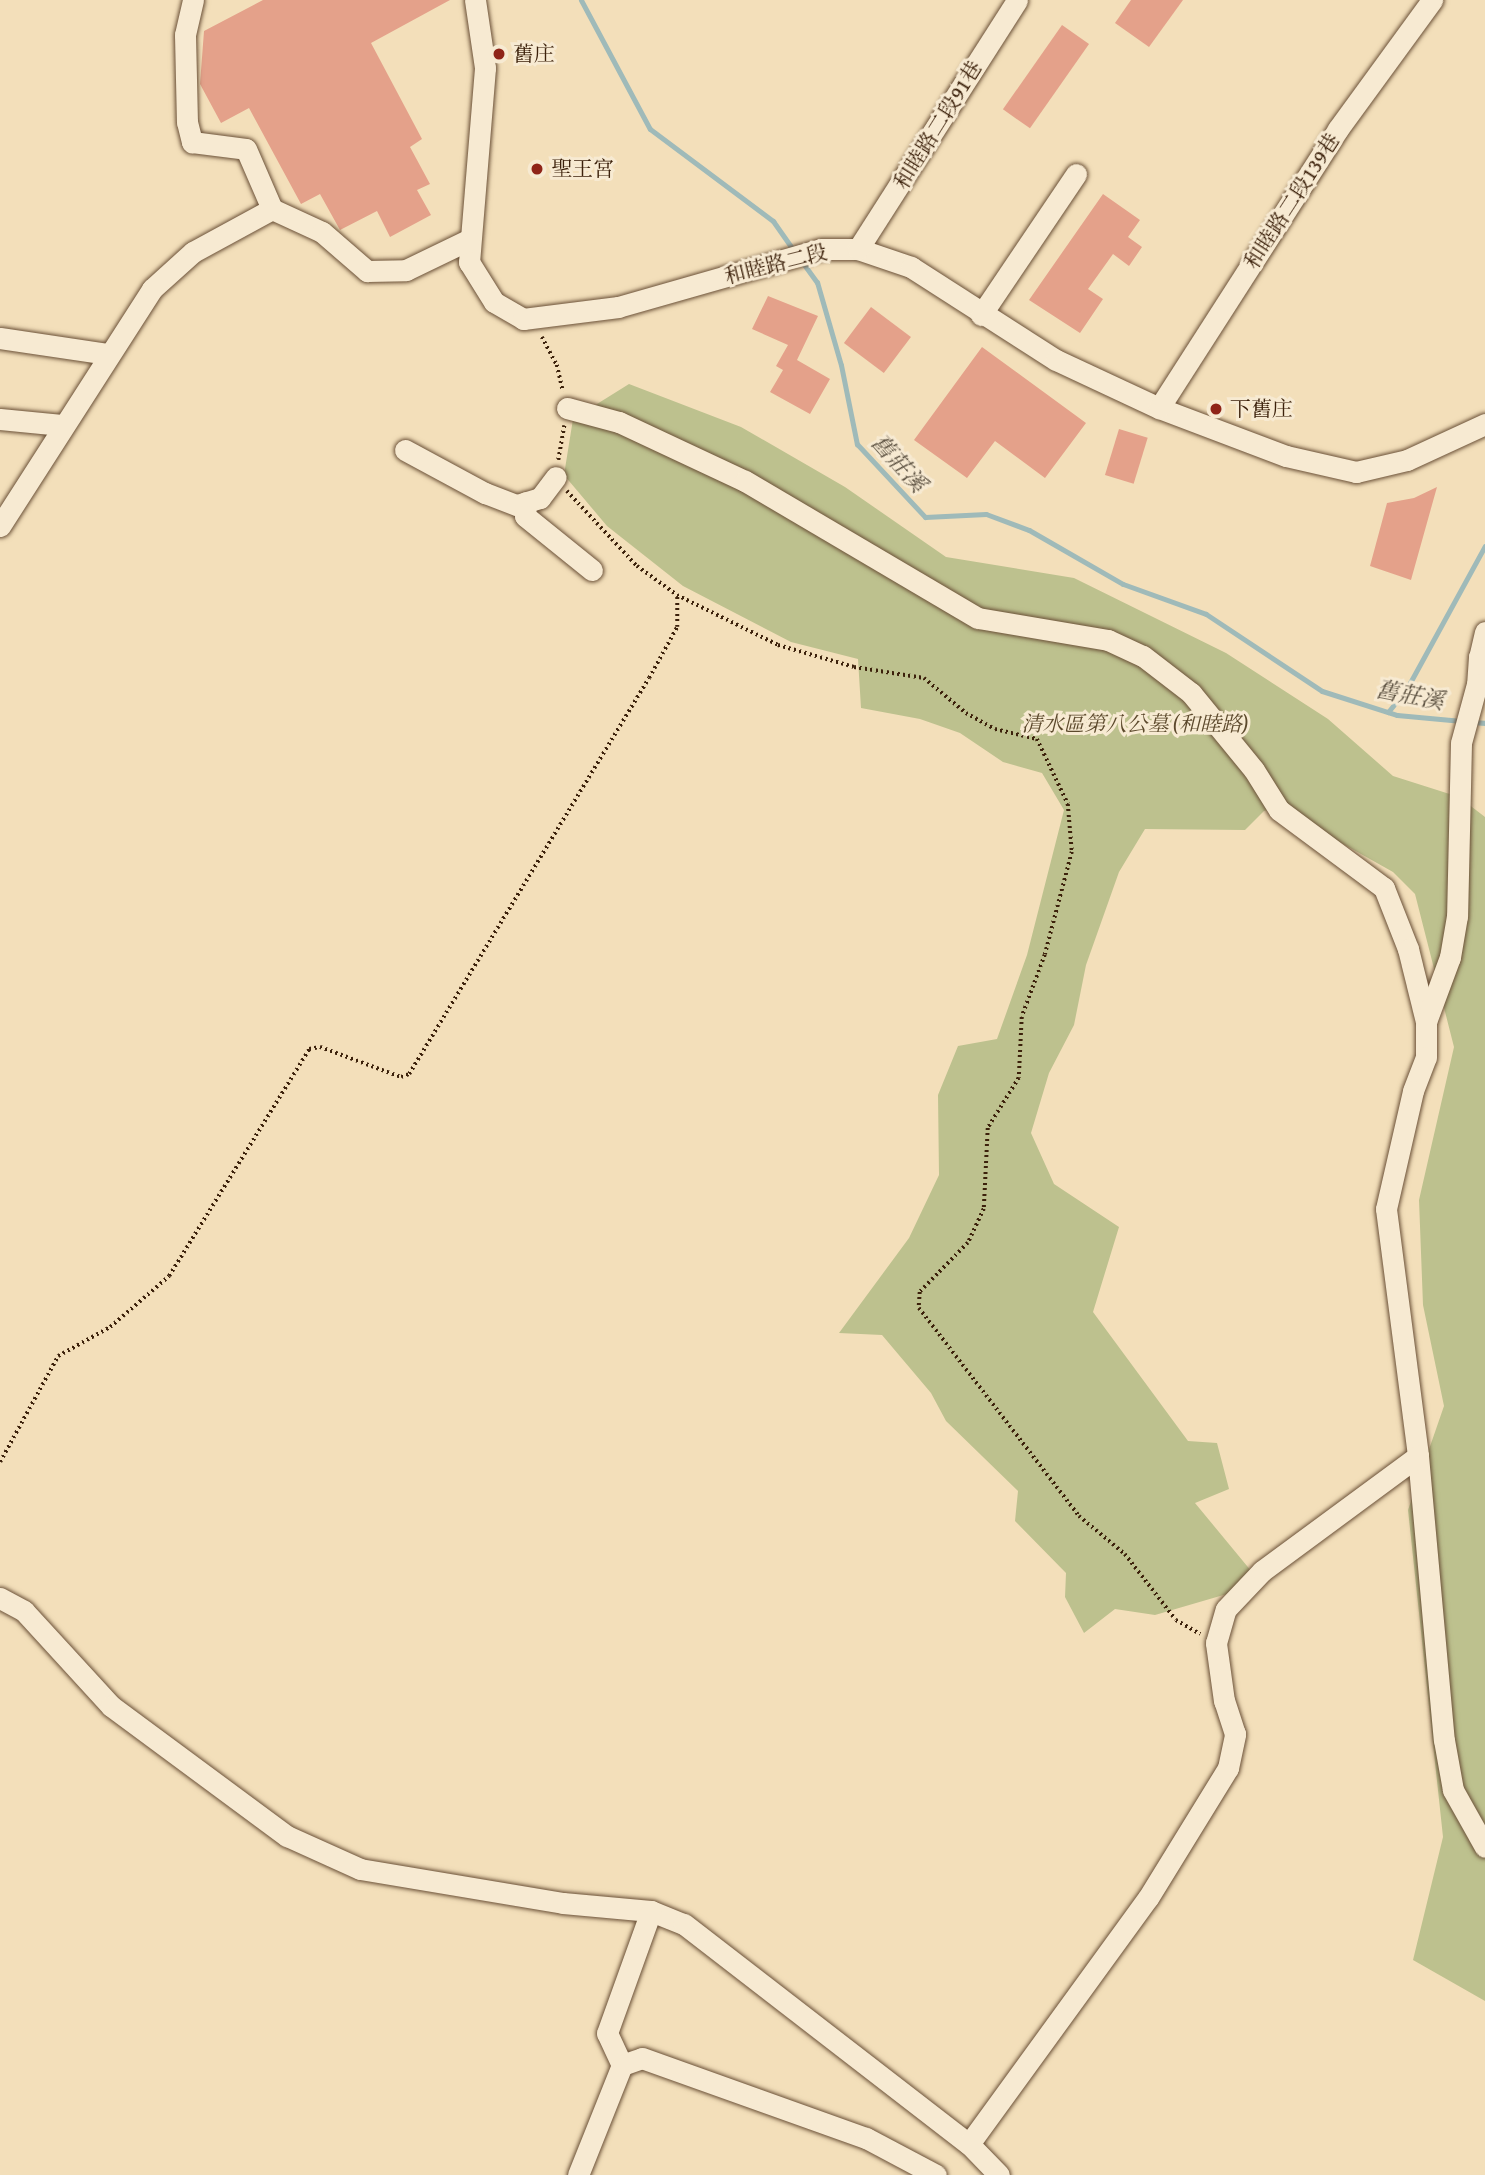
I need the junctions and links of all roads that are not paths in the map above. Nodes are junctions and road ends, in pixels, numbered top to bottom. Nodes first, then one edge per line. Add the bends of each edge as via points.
1 (193, 0) edge
2 (475, 0) edge
3 (1017, 0) edge
4 (1432, 0) edge
5 (1076, 174) dead end
6 (272, 209) junction
7 (468, 240) junction
8 (858, 249) junction
9 (981, 314) junction
10 (0, 338) edge
11 (107, 354) junction
12 (567, 408) road end
13 (1159, 408) junction
14 (0, 419) edge
15 (1485, 424) edge
16 (62, 425) junction
17 (405, 450) dead end
18 (556, 477) road end
19 (526, 502) junction
20 (0, 526) edge
21 (592, 570) dead end
22 (1485, 632) edge
23 (1482, 658) edge
24 (1426, 1022) junction
25 (1418, 1456) junction
26 (0, 1598) edge
27 (1485, 1847) edge
28 (651, 1911) junction
29 (622, 2065) junction
30 (969, 2144) junction
31 (579, 2175) edge
32 (936, 2175) edge
33 (999, 2175) edge

1 - 6 street via 185,35 187,122 192,142 246,149
2 - 7 street via 485,68
3 - 8 street, 和睦路二段91巷
4 - 13 street, 和睦路二段139巷 via 1338,129
5 - 9 street
6 - 7 street via 322,232 367,271 406,270
6 - 11 street via 193,252 152,289
7 - 8 street, 和睦路二段 via 469,262 494,302 523,319 618,307 821,249
8 - 9 street, 和睦路二段 via 911,267
9 - 13 street, 和睦路二段 via 1056,360
10 - 11 street
11 - 16 street
12 - 24 street via 619,422 745,481 978,618 1108,640 1143,656 1191,693 1254,770 1279,810 1384,888 1408,949
13 - 15 street, 和睦路二段 via 1286,456 1356,472 1407,460
14 - 16 street
16 - 20 street
17 - 19 street via 485,493 517,505
18 - 19 street via 540,498
19 - 21 street via 525,516
22 - 23 street
23 - 24 street via 1461,743 1457,916 1450,957
24 - 25 street via 1426,1057 1413,1091 1386,1209
25 - 27 street via 1444,1740 1453,1790
25 - 30 street via 1262,1571 1226,1609 1216,1643 1224,1701 1235,1734 1228,1768 1148,1898
26 - 28 street via 24,1611 111,1706 287,1836 326,1858 360,1869 563,1903
28 - 29 street via 607,2033
28 - 30 street via 684,1924
29 - 31 street
29 - 32 street via 642,2058 866,2138
30 - 33 street

